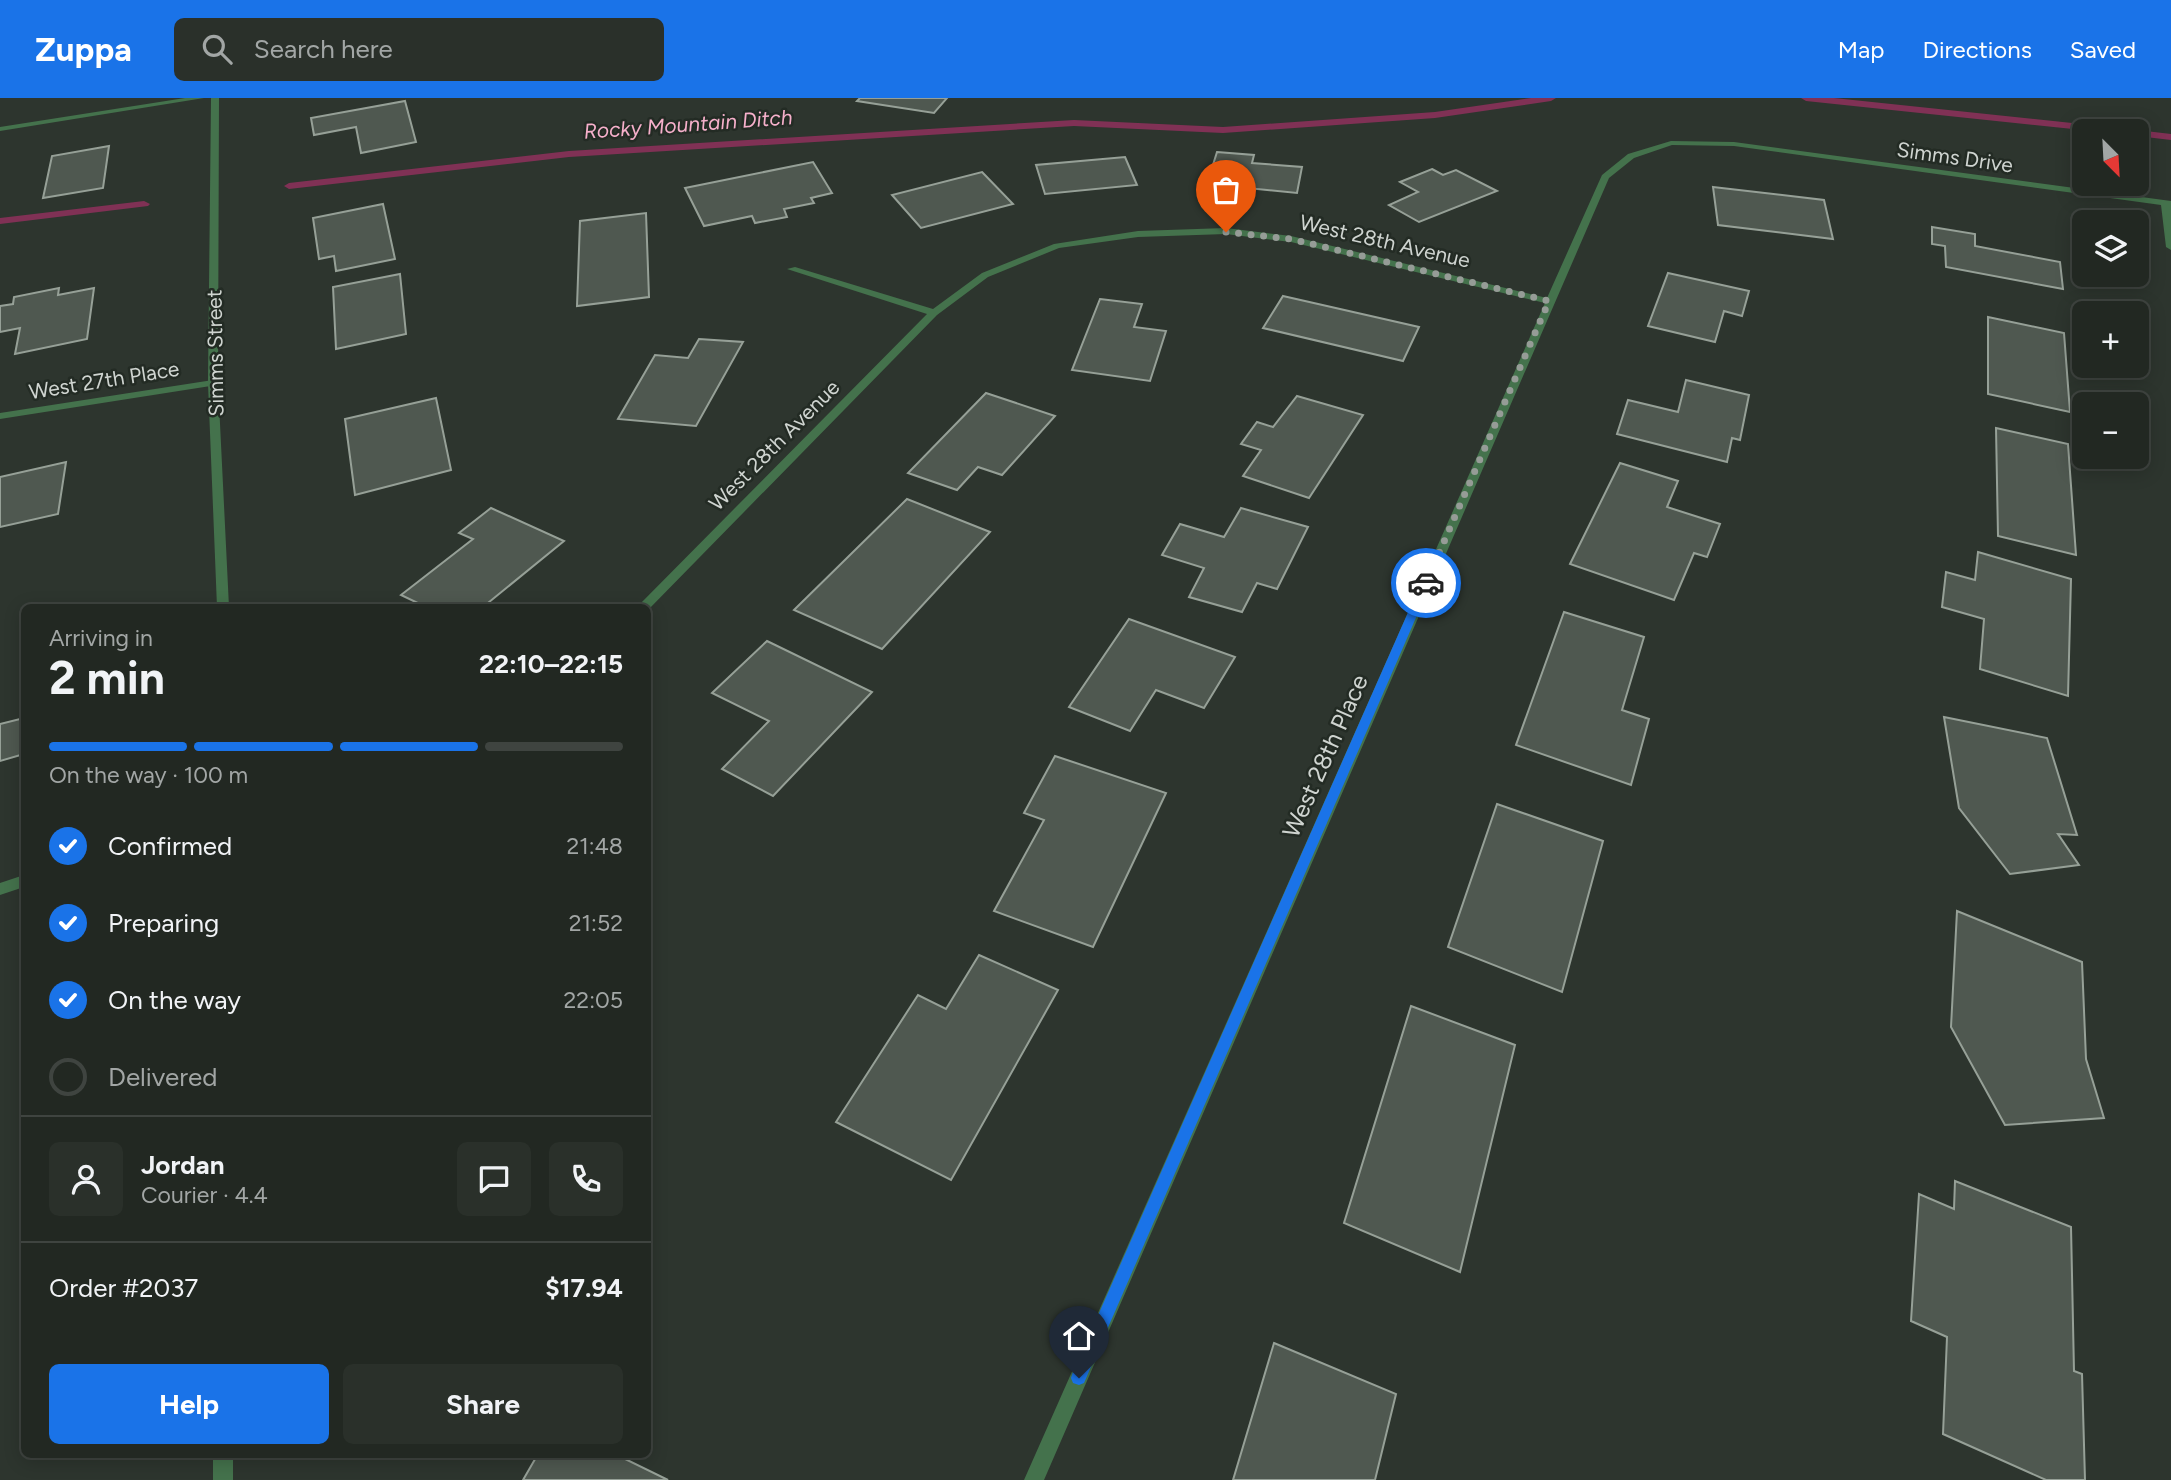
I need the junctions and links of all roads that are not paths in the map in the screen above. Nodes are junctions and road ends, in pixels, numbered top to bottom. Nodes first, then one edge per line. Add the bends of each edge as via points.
1 (200, 98) edge
2 (215, 98) edge
3 (0, 130) edge
4 (1734, 144) joint
5 (2168, 204) edge
6 (2171, 247) edge
7 (792, 269) dead end
8 (1549, 301) junction
9 (934, 313) junction
10 (213, 383) junction
11 (0, 416) edge
12 (223, 604) edge
13 (646, 604) edge
14 (21, 882) edge
15 (0, 888) edge
16 (223, 1458) edge
17 (223, 1480) edge
18 (1034, 1480) edge

1 - 3 street
2 - 10 street, Simms Street
4 - 5 street, Simms Drive
4 - 8 street, West 28th Place via 1671,143 1631,156 1605,177
5 - 6 street
7 - 9 street
8 - 9 street, West 28th Avenue via 1291,239 1226,232 1138,234 1057,246 985,275
8 - 18 street, West 28th Place
9 - 13 street, West 28th Avenue
10 - 11 street, West 27th Place
10 - 12 street, Simms Street
14 - 15 street
16 - 17 street

